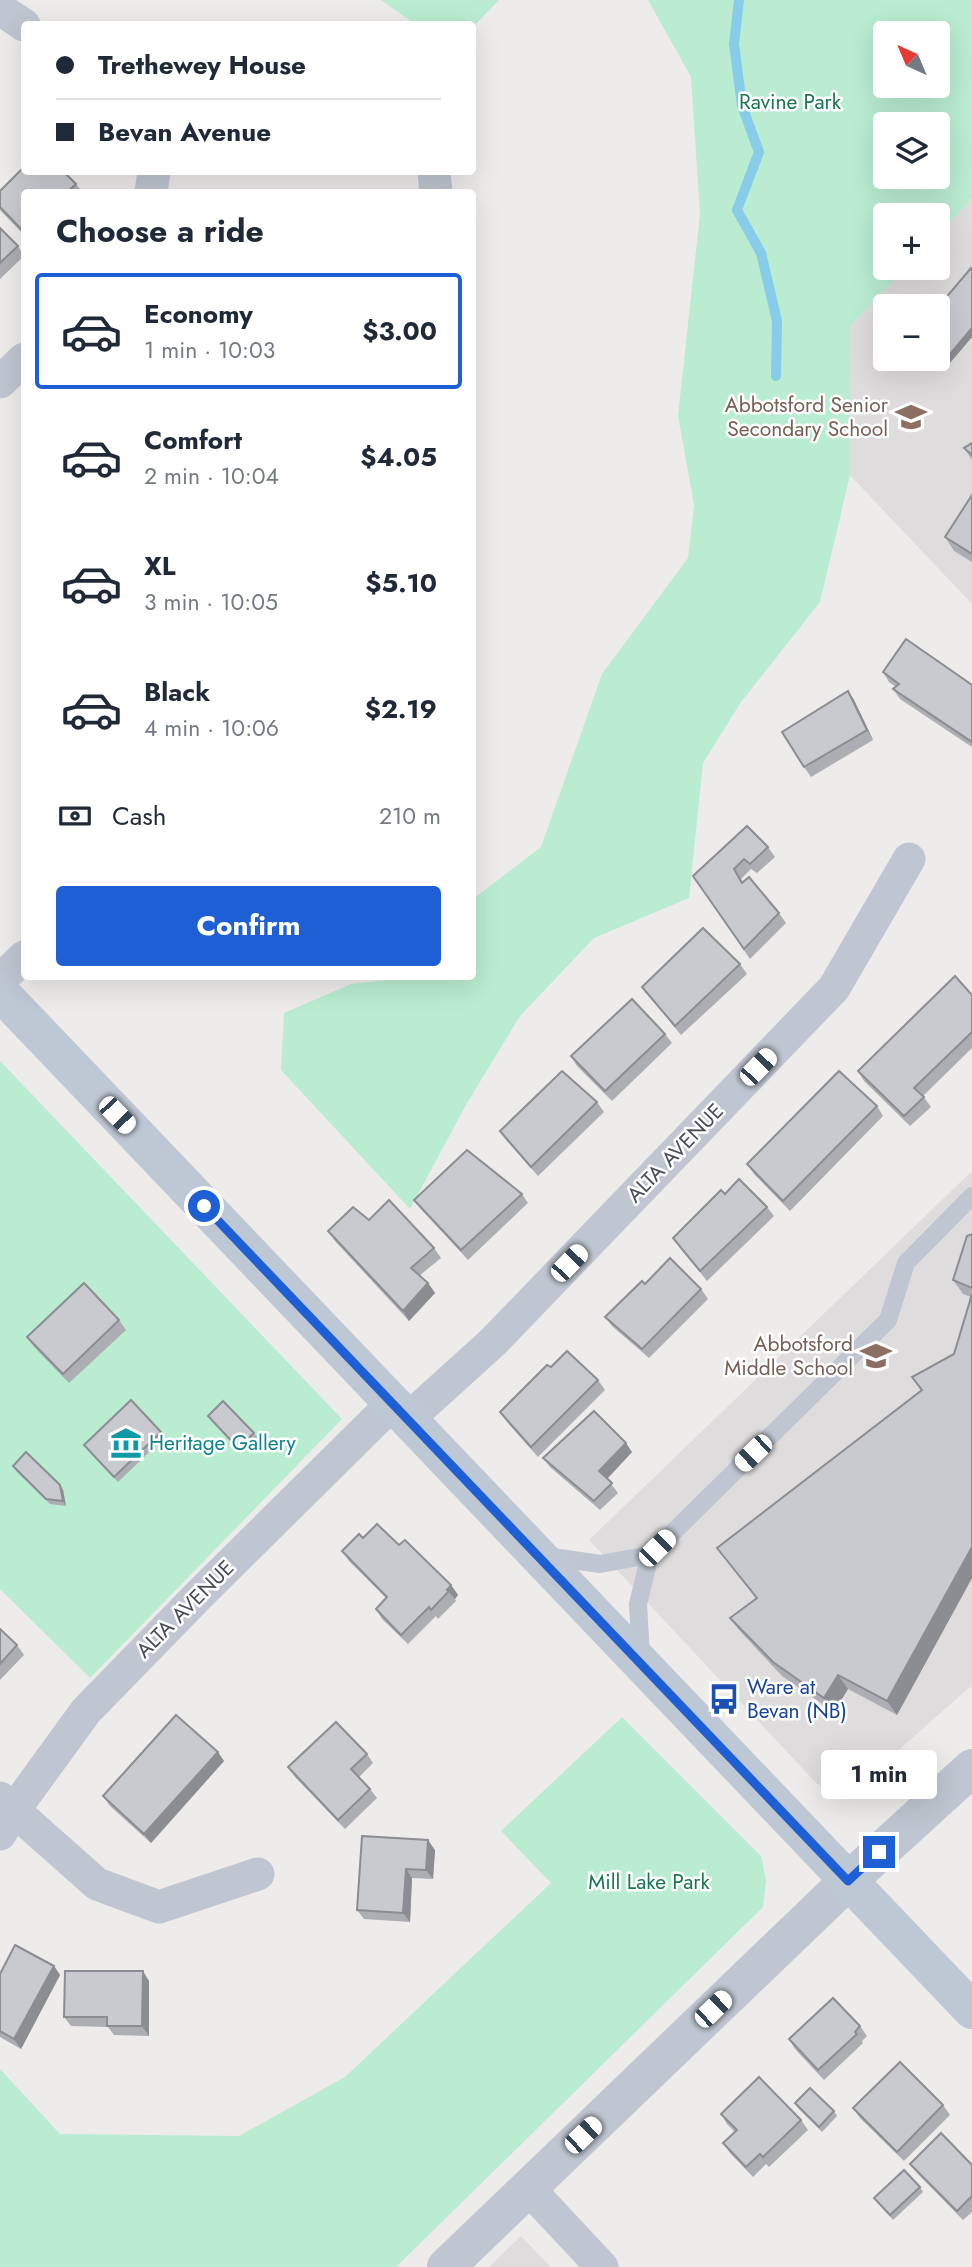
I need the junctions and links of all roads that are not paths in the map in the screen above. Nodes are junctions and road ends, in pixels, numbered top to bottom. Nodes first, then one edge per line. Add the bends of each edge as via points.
1 (0, 9) edge
2 (21, 23) edge
3 (21, 362) edge
4 (0, 382) edge
5 (909, 859) dead end
6 (21, 960) edge
7 (0, 980) edge
8 (0, 992) edge
9 (972, 1196) edge
10 (401, 1411) junction
11 (538, 1554) junction
12 (650, 1555) junction
13 (641, 1663) junction
14 (972, 1768) edge
15 (5, 1814) edge
16 (258, 1874) dead end
17 (848, 1881) junction
18 (972, 2010) edge
19 (528, 2188) junction
20 (446, 2267) edge
21 (602, 2267) edge

1 - 2 street
3 - 4 street
5 - 10 street, ALTA AVENUE via 834,988 493,1342
6 - 7 street
8 - 10 main road
9 - 12 lane via 906,1263 888,1320
10 - 11 main road
10 - 15 street, ALTA AVENUE via 199,1595 86,1711
11 - 12 lane via 600,1564
11 - 13 main road
12 - 13 lane via 638,1604
13 - 17 main road
14 - 17 street
15 - 16 street via 97,1884 159,1907
17 - 18 main road
17 - 19 street
19 - 20 street
19 - 21 street

